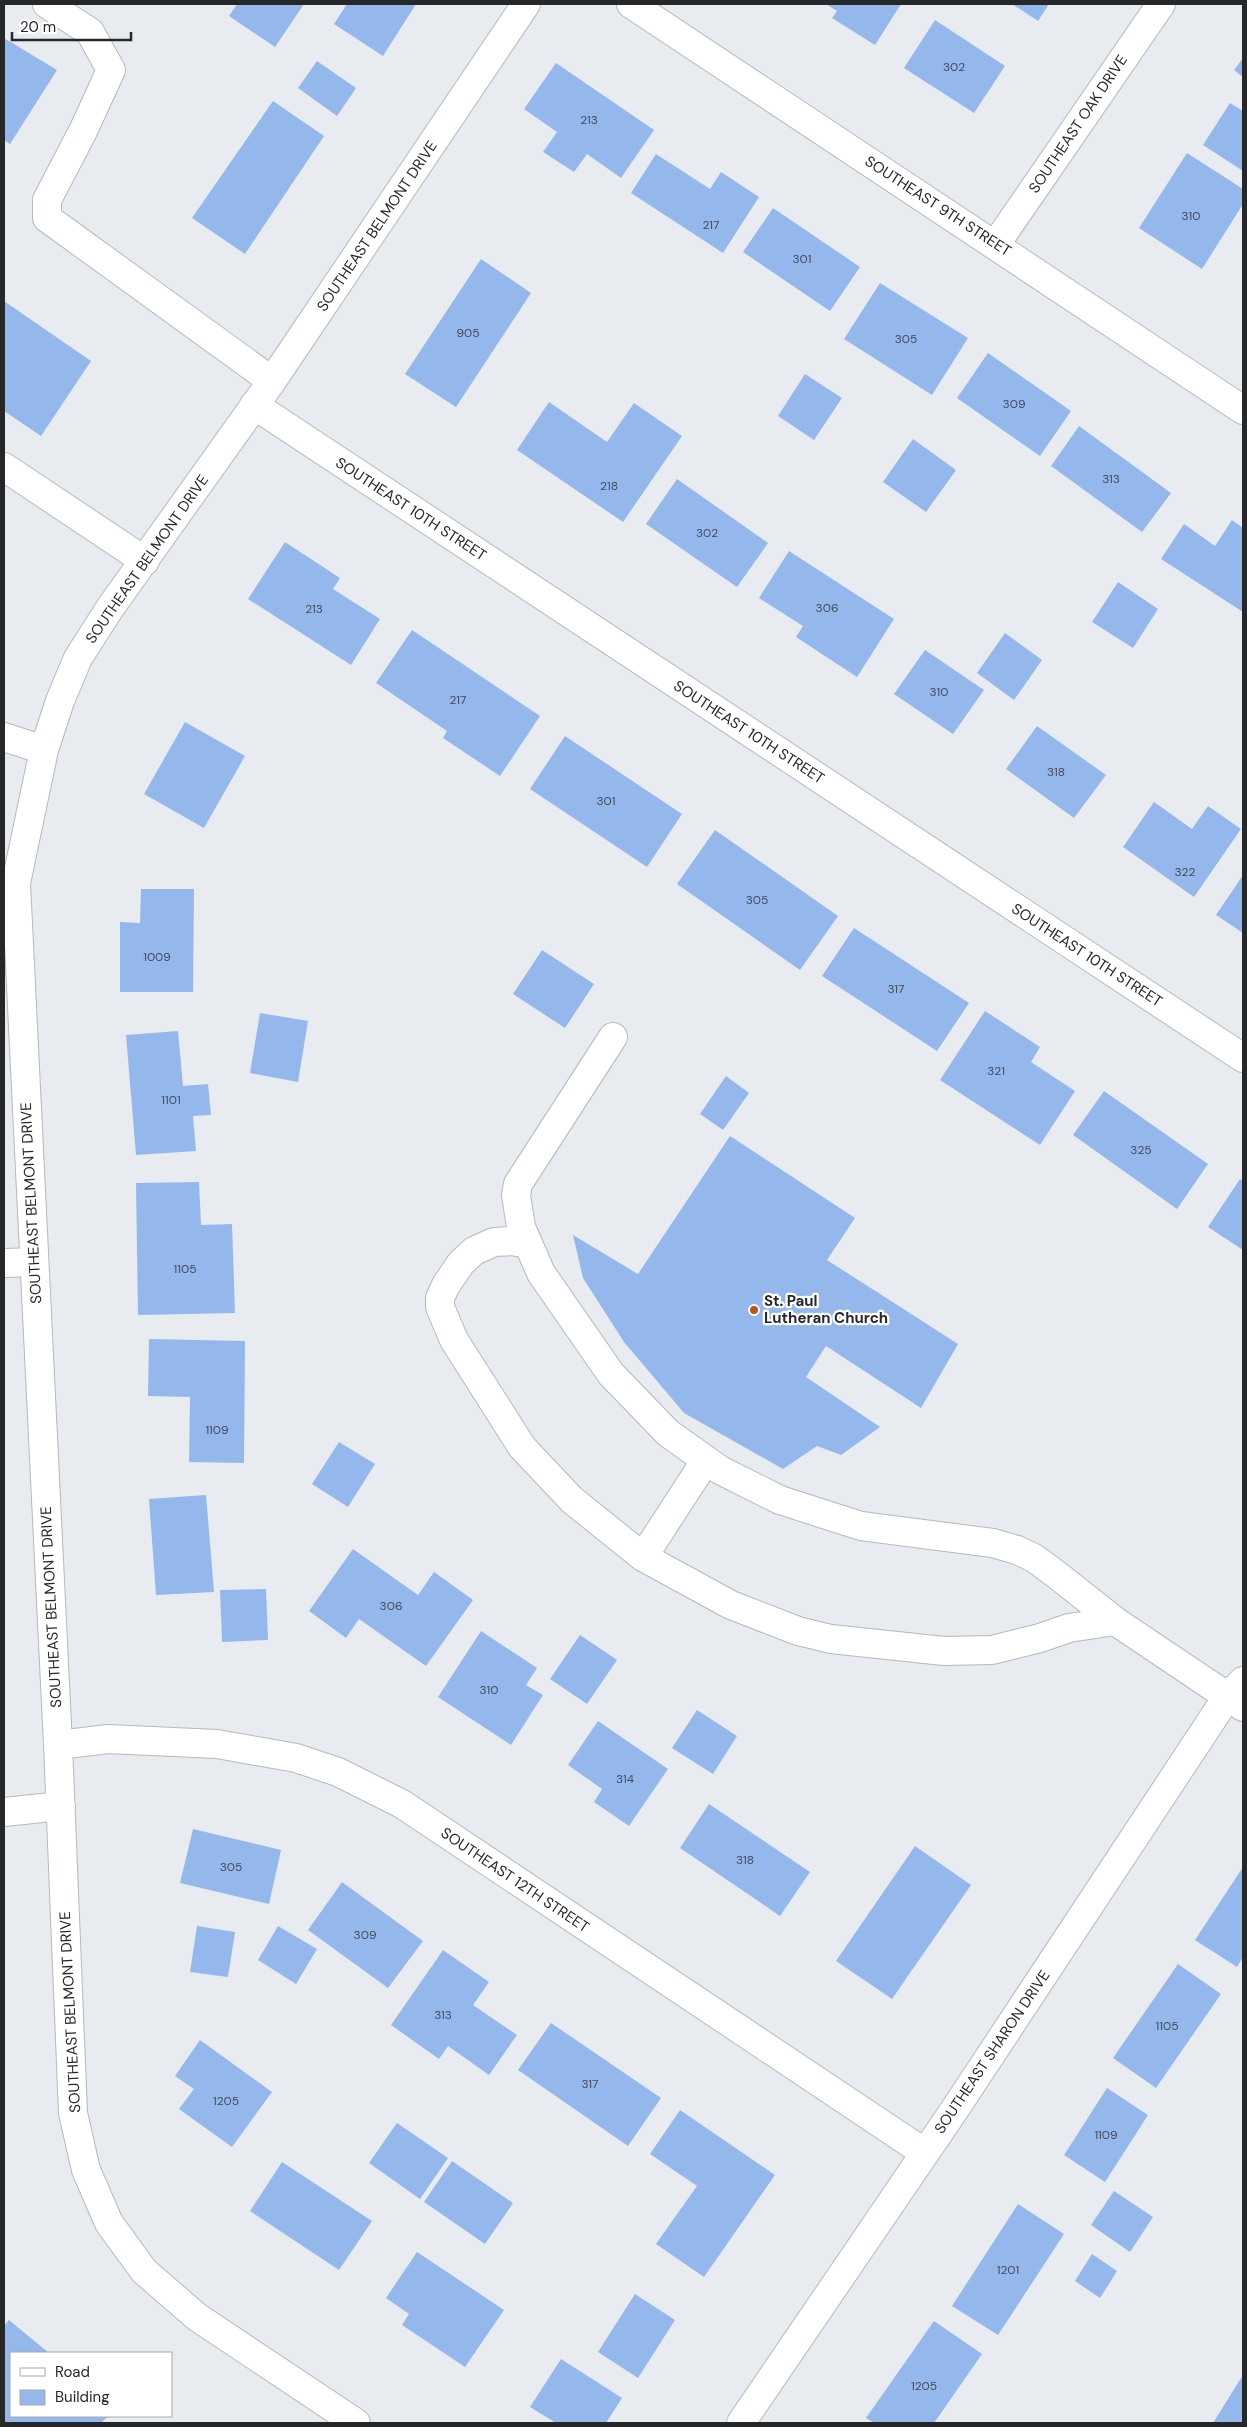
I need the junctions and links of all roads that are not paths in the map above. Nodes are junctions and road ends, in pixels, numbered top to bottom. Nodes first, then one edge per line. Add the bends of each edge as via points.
1 (47, 4) edge
2 (526, 4) edge
3 (632, 4) edge
4 (1161, 4) edge
5 (996, 244) junction
6 (272, 381) junction
7 (254, 405) junction
8 (1243, 410) edge
9 (4, 467) edge
10 (145, 561) junction
11 (4, 737) edge
12 (44, 750) junction
13 (613, 1037) dead end
14 (1243, 1058) edge
15 (528, 1244) junction
16 (34, 1262) junction
17 (4, 1263) edge
18 (706, 1460) junction
19 (643, 1556) junction
20 (1115, 1621) junction
21 (1238, 1695) edge
22 (58, 1746) junction
23 (61, 1806) junction
24 (4, 1812) edge
25 (925, 2153) junction
26 (354, 2423) edge
27 (741, 2423) edge

1 - 6 street via 90,32 111,70 47,200 47,218
2 - 6 street, SOUTHEAST BELMONT DRIVE
3 - 5 street, SOUTHEAST 9TH STREET
4 - 5 street, SOUTHEAST OAK DRIVE
5 - 8 street, SOUTHEAST 9TH STREET
6 - 7 street, SOUTHEAST BELMONT DRIVE
7 - 10 street, SOUTHEAST BELMONT DRIVE
7 - 14 street, SOUTHEAST 10TH STREET
9 - 10 street
10 - 12 street, SOUTHEAST BELMONT DRIVE via 78,658
11 - 12 street
12 - 16 street, SOUTHEAST BELMONT DRIVE via 16,883
13 - 15 street via 518,1184 516,1195 520,1227
15 - 18 street via 541,1273 612,1374 668,1433
15 - 19 street via 494,1242 474,1251 446,1285 440,1307 454,1340 522,1447 572,1500
16 - 17 street
16 - 22 street, SOUTHEAST BELMONT DRIVE
18 - 19 street
18 - 20 street via 780,1500 861,1526 993,1543 1017,1550 1034,1558
19 - 20 street via 731,1605 831,1639 944,1651 992,1650 1069,1628
20 - 21 street
21 - 25 street, SOUTHEAST SHARON DRIVE
22 - 23 street, SOUTHEAST BELMONT DRIVE
22 - 25 street, SOUTHEAST 12TH STREET via 108,1739 217,1744 296,1758 338,1772 402,1804
23 - 24 street
23 - 26 street, SOUTHEAST BELMONT DRIVE via 73,2112 86,2170 109,2223 144,2271 197,2317
25 - 27 street, SOUTHEAST SHARON DRIVE

